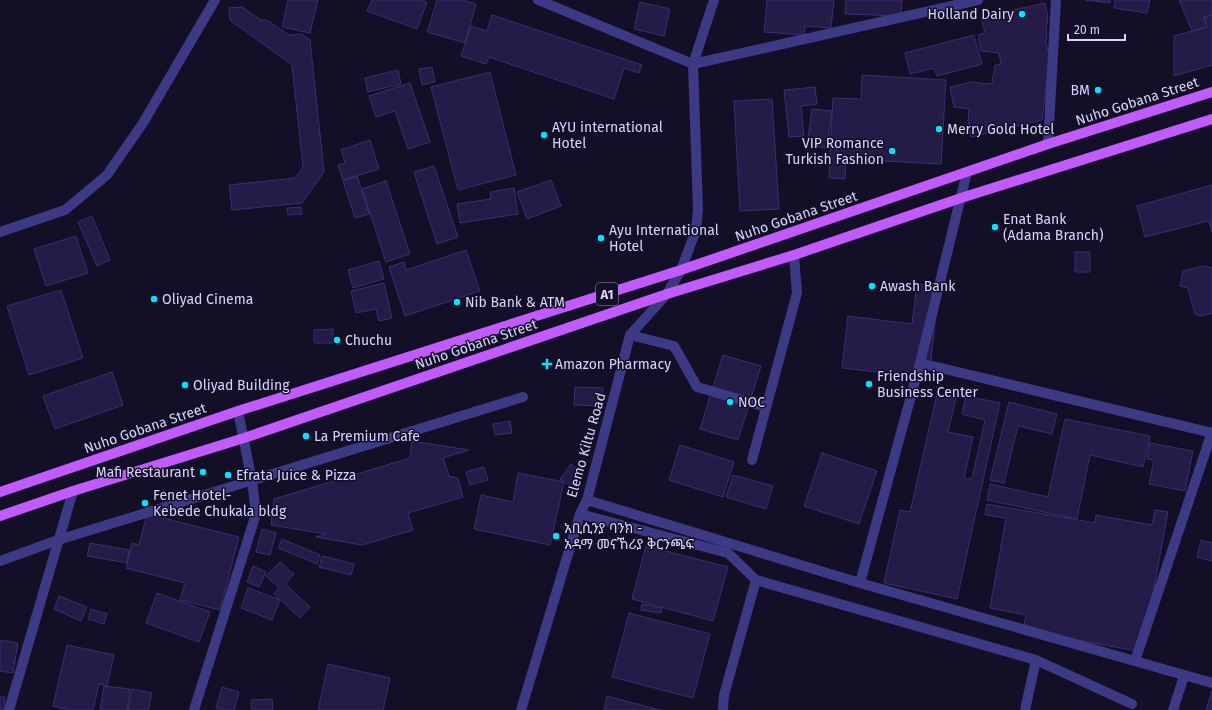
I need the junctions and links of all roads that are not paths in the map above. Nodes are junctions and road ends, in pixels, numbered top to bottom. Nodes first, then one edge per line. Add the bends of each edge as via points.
1 (215, 0) edge
2 (538, 0) edge
3 (714, 0) edge
4 (978, 0) edge
5 (1056, 0) edge
6 (693, 64) junction
7 (1212, 92) edge
8 (1212, 119) edge
9 (1048, 144) junction
10 (967, 172) junction
11 (961, 198) junction
12 (0, 232) edge
13 (794, 255) junction
14 (681, 270) junction
15 (667, 294) junction
16 (630, 335) junction
17 (920, 363) junction
18 (524, 397) dead end
19 (766, 407) junction
20 (238, 411) junction
21 (1212, 433) edge
22 (244, 438) junction
23 (752, 460) dead end
24 (252, 481) junction
25 (73, 491) junction
26 (0, 492) edge
27 (587, 500) junction
28 (580, 514) junction
29 (0, 516) edge
30 (58, 540) junction
31 (0, 561) edge
32 (756, 580) junction
33 (860, 583) junction
34 (1036, 660) junction
35 (1135, 662) junction
36 (1184, 676) junction
37 (1212, 683) edge
38 (1132, 704) dead end
39 (9, 710) edge
40 (194, 710) edge
41 (521, 710) edge
42 (723, 710) edge
43 (1025, 710) edge
44 (1173, 710) edge

1 - 12 street via 143,123 107,175 66,210
2 - 6 street
3 - 6 street
4 - 6 street
5 - 9 street
6 - 14 street, Elemo Kiltu Road via 698,210 696,230
7 - 9 main road, Nuho Gobana Street / A1
8 - 11 main road, Nuho Gobana Street / A1
9 - 10 main road, Nuho Gobana Street / A1
10 - 11 street
10 - 14 main road, Nuho Gobana Street / A1
11 - 13 main road, Nuho Gobana Street / A1
11 - 17 street
13 - 15 main road, Nuho Gobana Street / A1
13 - 19 street via 797,293
14 - 15 street, Elemo Kiltu Road
14 - 20 main road, Nuho Gobana Street / A1
15 - 16 street, Elemo Kiltu Road
15 - 22 main road, Nuho Gobana Street / A1
16 - 19 street via 674,346 697,387
16 - 27 street, Elemo Kiltu Road
17 - 21 street
17 - 33 street
18 - 24 street
19 - 23 street
20 - 22 street
20 - 26 main road, Nuho Gobana Street / A1
21 - 35 street
22 - 24 street
22 - 25 main road, Nuho Gobana Street / A1
24 - 30 street
24 - 40 street via 256,514
25 - 29 main road, Nuho Gobana Street / A1
25 - 30 street
27 - 28 street, Elemo Kiltu Road
27 - 33 street
28 - 32 street via 728,553
28 - 41 street, Elemo Kiltu Road
30 - 31 street
30 - 39 street
32 - 34 street
32 - 42 street via 724,695
33 - 35 street
34 - 38 street
34 - 43 street
35 - 36 street
36 - 37 street
36 - 44 street

